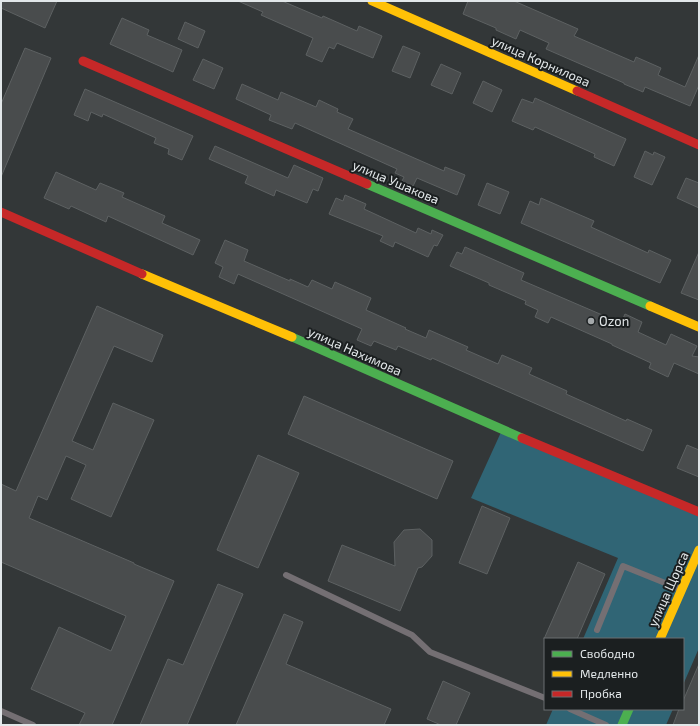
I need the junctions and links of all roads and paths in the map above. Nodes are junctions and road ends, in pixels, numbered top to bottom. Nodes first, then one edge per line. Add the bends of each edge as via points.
1 (372, 1) edge
2 (83, 61) dead end
3 (699, 145) edge
4 (1, 212) edge
5 (699, 326) edge
6 (699, 512) edge
7 (699, 550) edge
8 (286, 575) dead end
9 (682, 590) junction
10 (597, 630) dead end
11 (660, 638) edge
12 (544, 698) edge
13 (572, 710) edge
14 (629, 710) edge
15 (1, 711) edge
16 (33, 725) edge
17 (606, 725) edge
18 (622, 725) edge

1 - 3 street, улица Корнилова
2 - 5 street, улица Ушакова
4 - 6 street, улица Нахимова via 502,430
7 - 9 street, улица Щорса
8 - 12 lane via 412,635 430,652
9 - 10 lane via 623,566
9 - 11 street, улица Щорса
13 - 17 lane
14 - 18 street
15 - 16 lane

